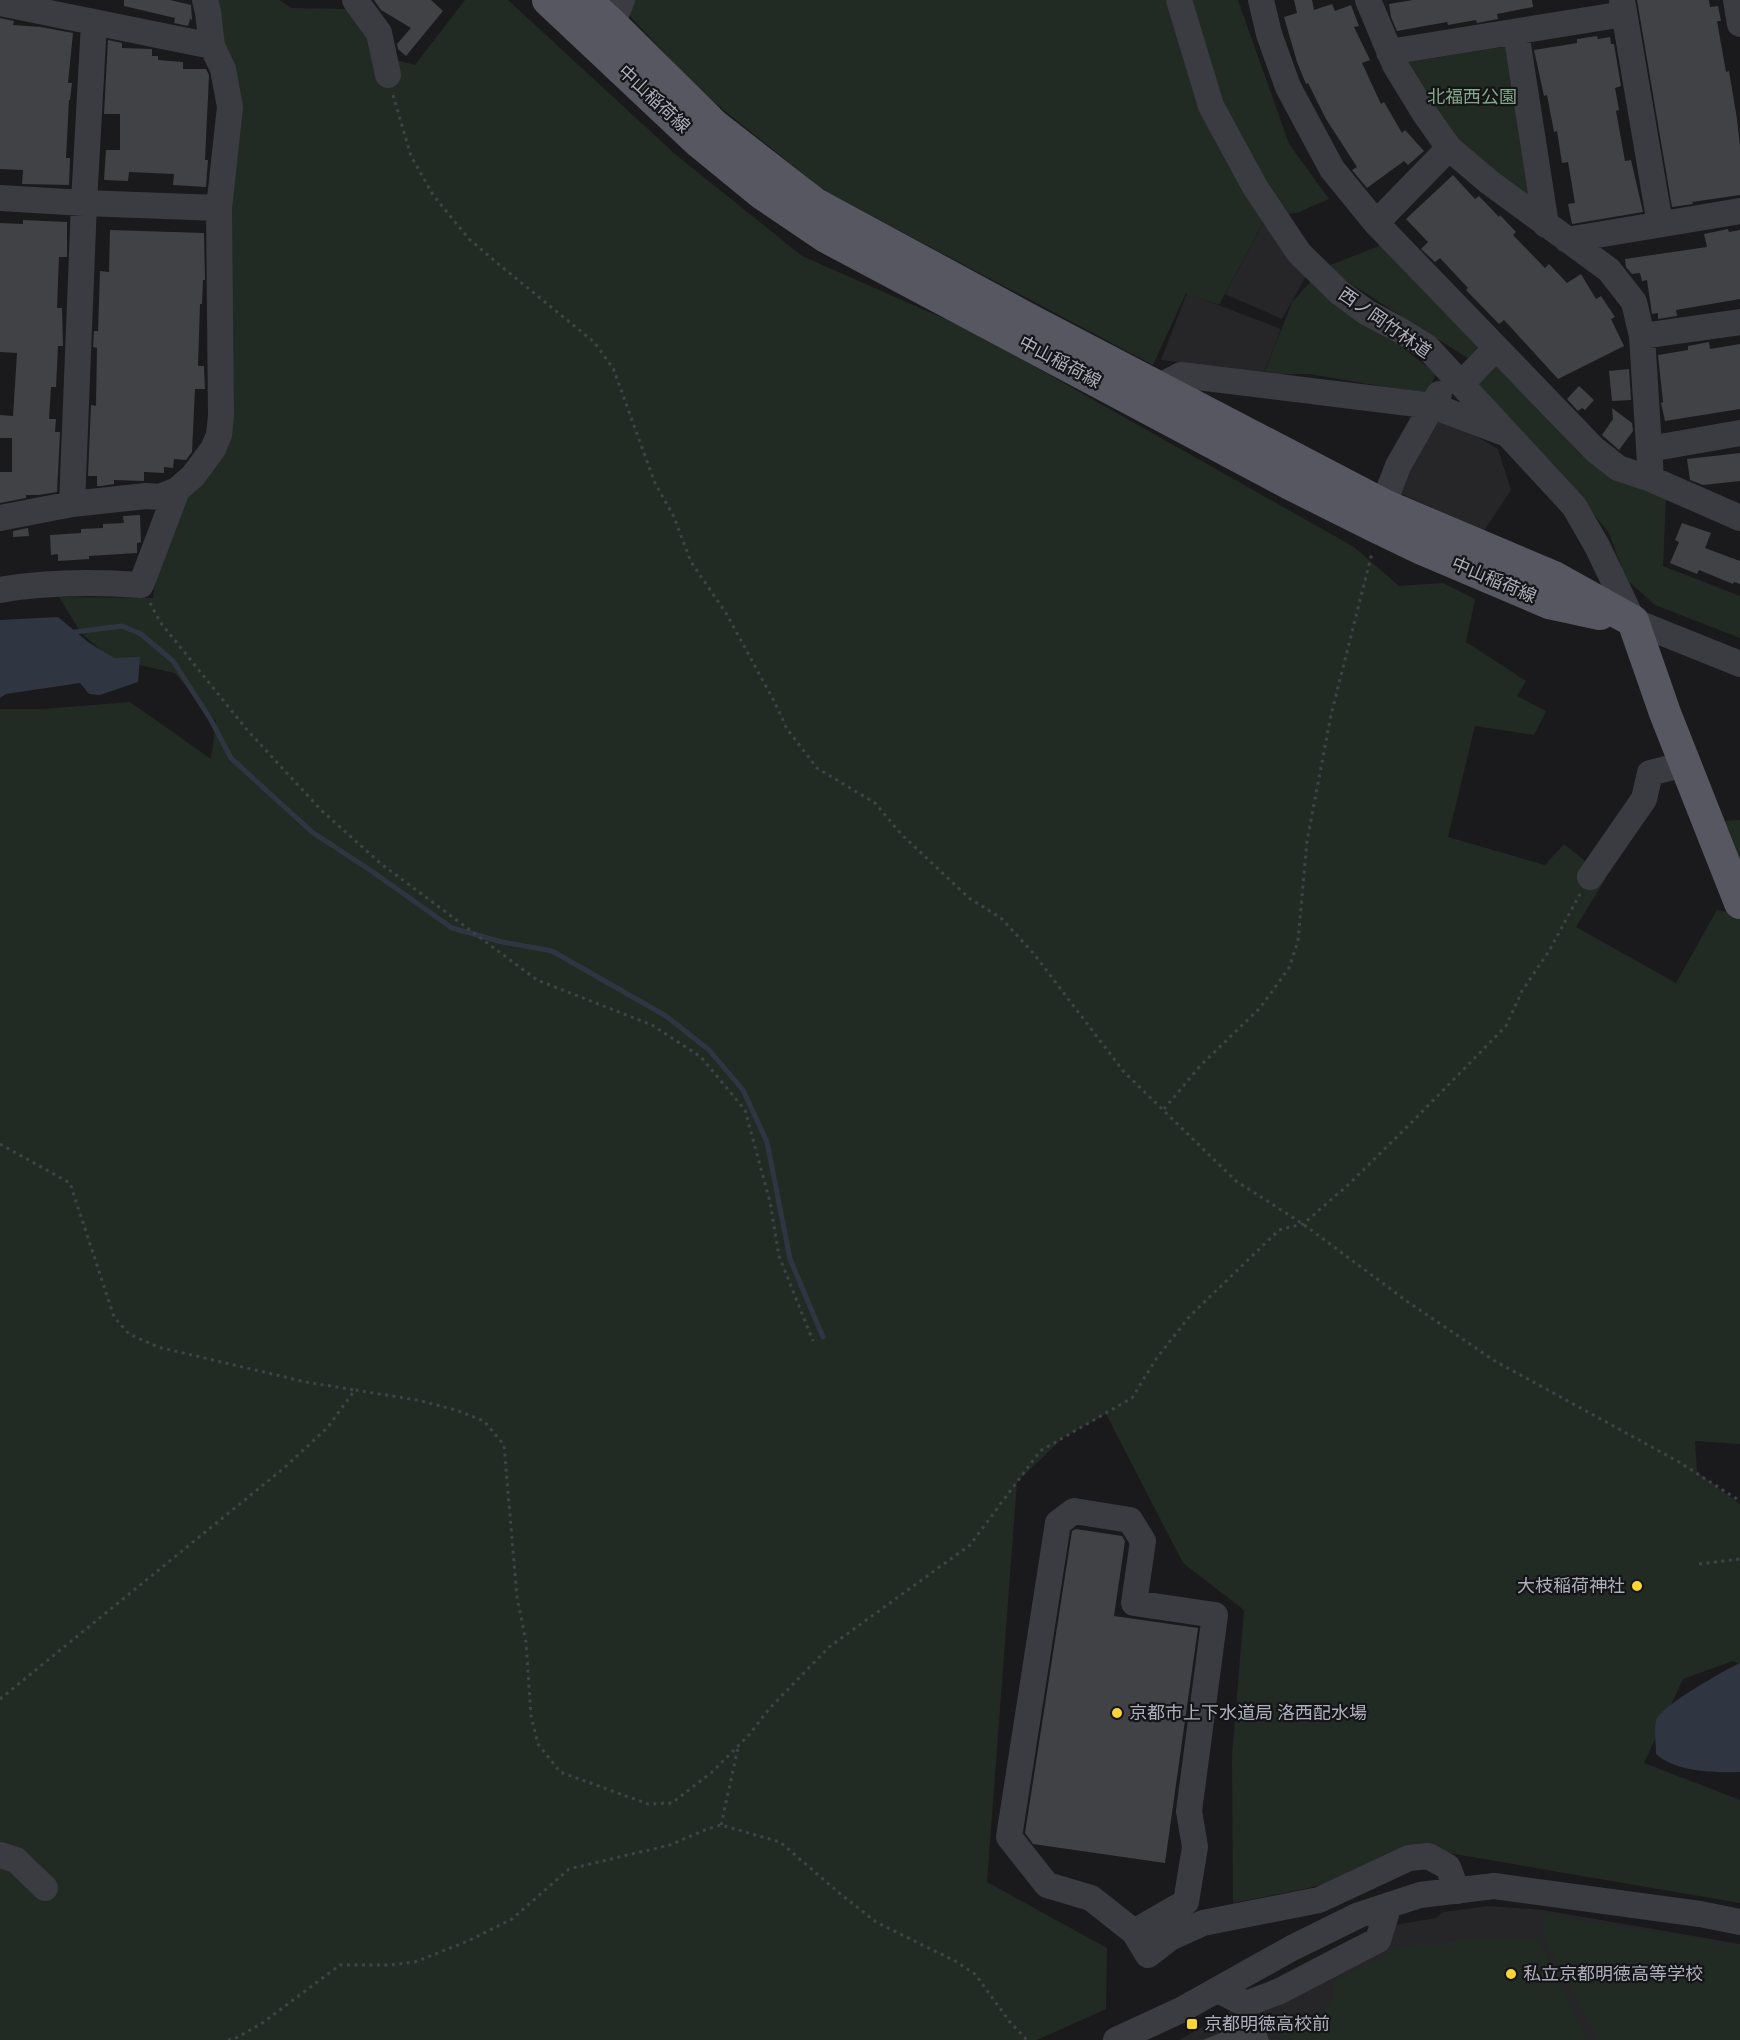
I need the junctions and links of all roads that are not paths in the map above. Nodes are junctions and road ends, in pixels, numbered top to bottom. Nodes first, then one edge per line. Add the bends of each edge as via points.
1 (205, 0) edge
2 (355, 0) edge
3 (548, 0) edge
4 (585, 0) edge
5 (1179, 0) edge
6 (1261, 0) edge
7 (1368, 0) edge
8 (1736, 0) edge
9 (0, 3) edge
10 (1623, 7) edge
11 (617, 12) edge
12 (94, 23) junction
13 (1740, 24) edge
14 (1516, 32) junction
15 (212, 46) junction
16 (1389, 52) junction
17 (388, 75) road end
18 (1449, 148) junction
19 (0, 198) edge
20 (84, 203) junction
21 (219, 208) junction
22 (1740, 211) edge
23 (1376, 223) junction
24 (1660, 224) junction
25 (1546, 225) junction
26 (1567, 240) junction
27 (1740, 322) edge
28 (1642, 336) junction
29 (1496, 348) junction
30 (1454, 378) junction
31 (1158, 387) junction
32 (1433, 406) junction
33 (1508, 434) junction
34 (1740, 434) edge
35 (1649, 449) junction
36 (1651, 479) junction
37 (177, 490) junction
38 (72, 504) junction
39 (1381, 517) junction
40 (0, 518) edge
41 (1740, 518) edge
42 (0, 590) edge
43 (1633, 621) junction
44 (1740, 664) edge
45 (1684, 764) junction
46 (1590, 877) road end
47 (1740, 903) edge
48 (0, 1855) edge
49 (45, 1887) dead end
50 (1457, 1891) junction
51 (1740, 1922) edge
52 (1134, 1932) junction
53 (1116, 2040) edge

1 - 15 street
2 - 17 street via 379,33
3 - 39 main road, 中山稲荷線 via 700,143 761,193 826,237 1288,483
4 - 11 main road, 中山稲荷線
5 - 30 street, 西ノ岡竹林道 via 1211,106 1255,187 1299,253 1366,312 1426,347
6 - 23 street via 1288,87 1332,169
7 - 16 street
8 - 13 street
9 - 12 street
10 - 14 street
10 - 24 street
11 - 31 main road, 中山稲荷線 via 716,126 814,203
12 - 15 street
12 - 20 street
14 - 16 street
14 - 25 street
15 - 21 street via 223,69 230,106
16 - 18 street
18 - 23 street
18 - 25 street
19 - 20 street
20 - 21 street
20 - 38 street
21 - 37 street via 219,435 193,476
22 - 24 street
23 - 29 street
24 - 26 street
25 - 26 street
26 - 28 street via 1609,270 1634,302
27 - 28 street
28 - 35 street
29 - 30 street
29 - 36 street via 1594,449 1618,468
30 - 32 street
30 - 33 street, 西ノ岡竹林道
31 - 32 street via 1181,375
31 - 39 main road, 中山稲荷線
32 - 33 street
32 - 39 street via 1398,466
33 - 43 street, 西ノ岡竹林道 via 1574,506
34 - 35 street
35 - 36 street
36 - 41 street
37 - 38 street via 160,497
37 - 42 street via 141,585 56,585
38 - 40 street
39 - 43 main road, 中山稲荷線 via 1422,549 1549,603
43 - 44 street
43 - 45 main road
45 - 46 street via 1650,772 1644,799
45 - 47 main road
48 - 49 street via 16,1860
50 - 51 street via 1494,1886
50 - 52 street via 1448,1867 1428,1856 1409,1858 1319,1900 1203,1923 1170,1938 1148,1955
50 - 53 street via 1420,1895 1359,1915 1181,2010
52 - 52 street via 1091,1898 1047,1885 1009,1836 1058,1523 1074,1511 1130,1520 1143,1541 1134,1603 1215,1615 1189,1811 1195,1848 1186,1902

